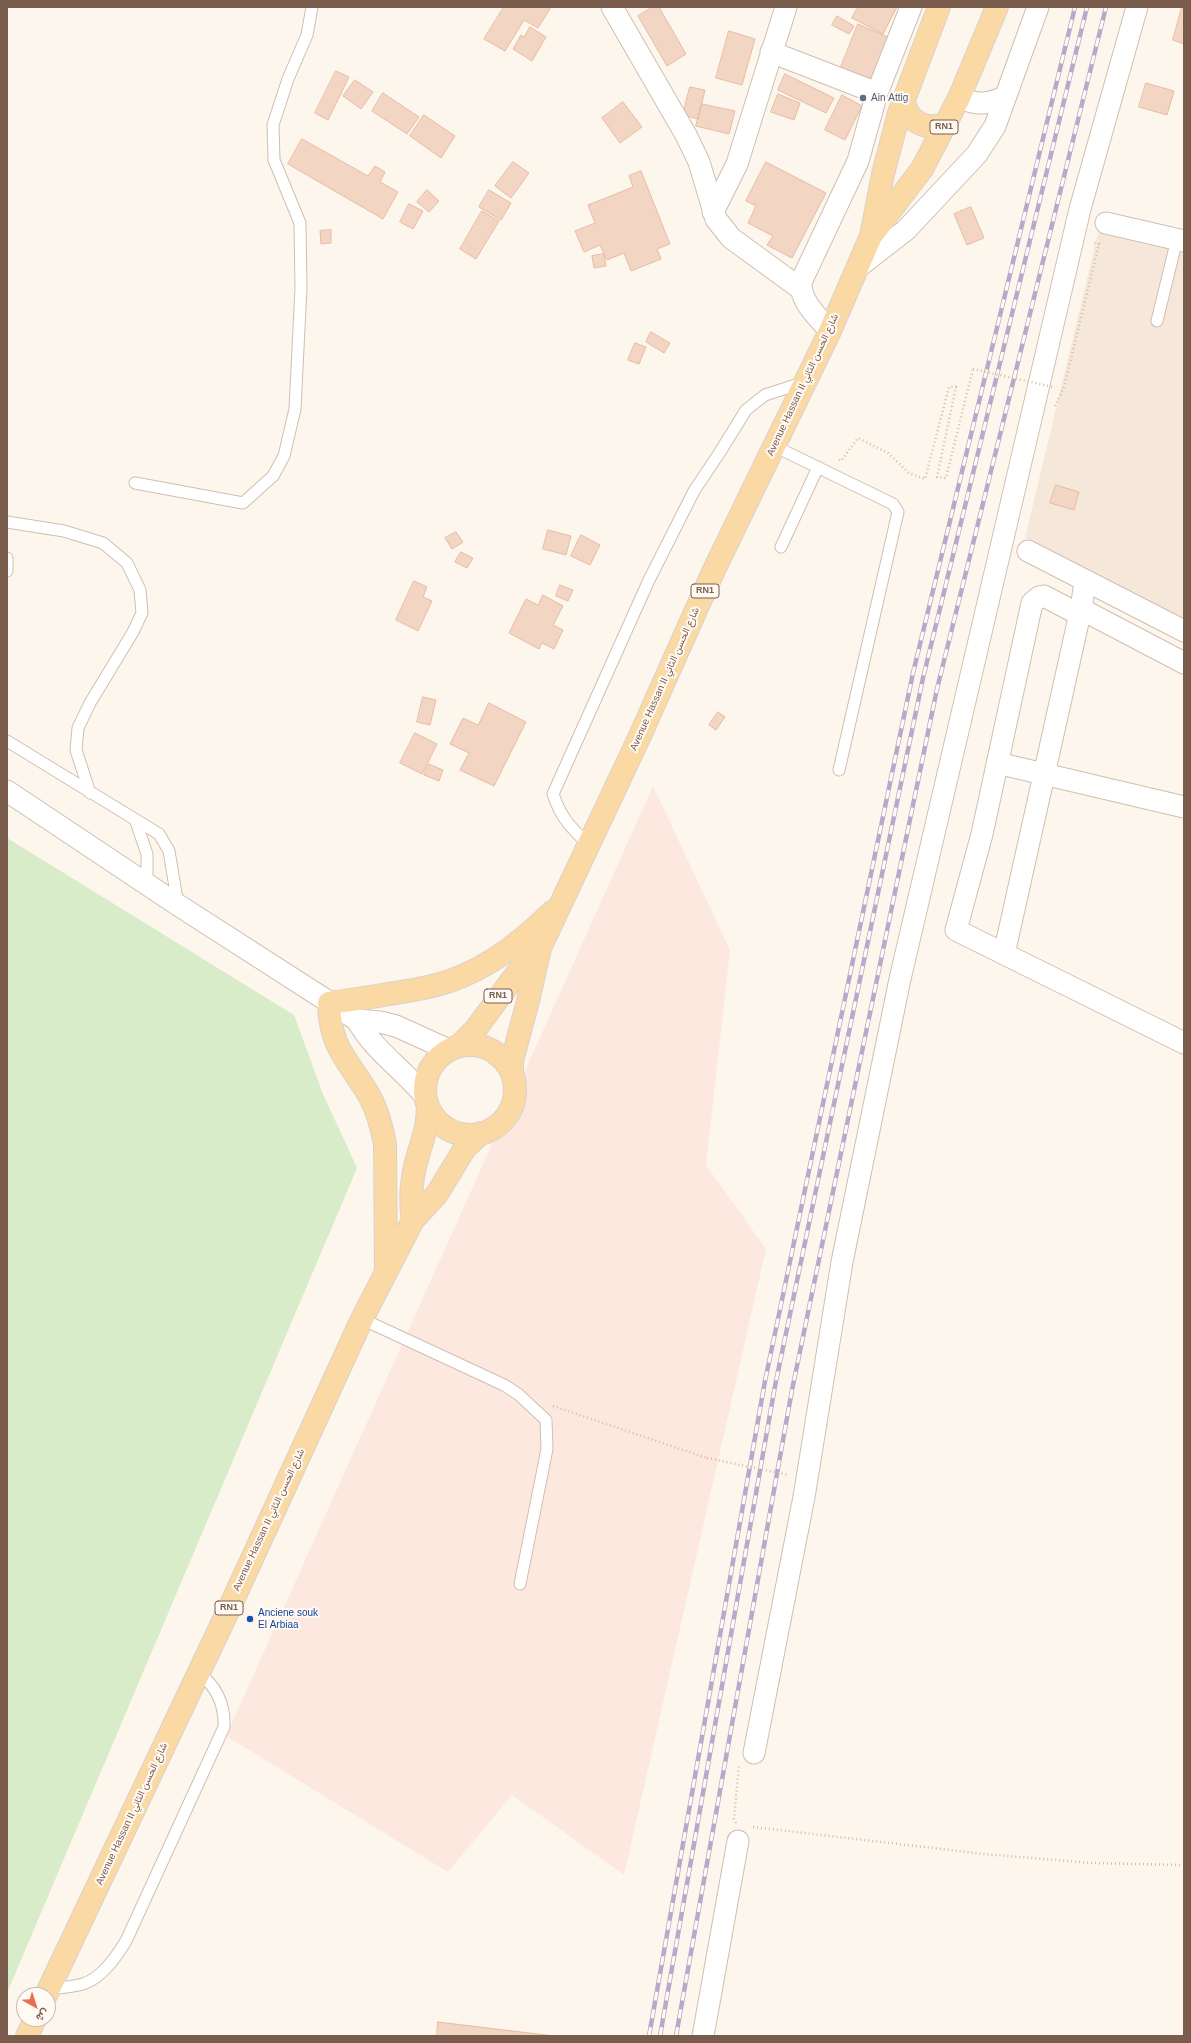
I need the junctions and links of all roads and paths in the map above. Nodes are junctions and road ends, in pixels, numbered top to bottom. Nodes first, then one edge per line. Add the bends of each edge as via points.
1 (312, 7) edge
2 (612, 7) edge
3 (786, 7) edge
4 (911, 7) edge
5 (939, 7) edge
6 (997, 7) edge
7 (1038, 7) edge
8 (1137, 7) edge
9 (771, 52) junction
10 (878, 93) junction
11 (1006, 96) junction
12 (959, 98) junction
13 (904, 100) junction
14 (947, 123) junction
15 (713, 212) junction
16 (1106, 223) dead end
17 (871, 236) junction
18 (1180, 240) edge
19 (857, 268) junction
20 (801, 289) junction
21 (1157, 321) dead end
22 (830, 331) junction
23 (805, 382) junction
24 (1053, 387) dead end
25 (774, 446) junction
26 (835, 458) dead end
27 (818, 467) junction
28 (135, 483) dead end
29 (7, 522) edge
30 (781, 547) dead end
31 (1028, 551) dead end
32 (7, 558) edge
33 (7, 570) edge
34 (1085, 582) junction
35 (1080, 612) junction
36 (1184, 631) edge
37 (1184, 663) edge
38 (7, 741) edge
39 (997, 763) junction
40 (839, 770) dead end
41 (1044, 774) junction
42 (7, 791) edge
43 (90, 793) junction
44 (1184, 807) edge
45 (136, 822) junction
46 (588, 845) junction
47 (147, 884) junction
48 (561, 904) junction
49 (178, 905) junction
50 (540, 948) junction
51 (1004, 954) junction
52 (329, 1003) junction
53 (357, 1020) junction
54 (1184, 1043) edge
55 (454, 1048) junction
56 (512, 1073) junction
57 (427, 1101) junction
58 (481, 1133) junction
59 (412, 1220) junction
60 (386, 1271) junction
61 (362, 1319) junction
62 (554, 1406) dead end
63 (789, 1475) dead end
64 (520, 1584) dead end
65 (199, 1673) junction
66 (746, 1757) joint
67 (742, 1831) junction
68 (1184, 1865) edge
69 (50, 1987) edge
70 (56, 1990) edge
71 (703, 2036) edge

1 - 28 lane via 307,35 288,79 273,125 274,160 300,223 301,288 295,409 284,456 273,476 243,503
2 - 15 street via 686,134 699,162
3 - 9 street
4 - 10 street
5 - 13 main road, Avenue Hassan II شارع الحسن الثاني / RN1
6 - 12 main road, Avenue Hassan II شارع الحسن الثاني / RN1
7 - 11 street
8 - 66 street via 1080,209 900,979 842,1262 804,1497
9 - 10 street
9 - 15 street via 737,164
10 - 20 street via 858,161 803,276
11 - 12 street via 995,102 982,104 970,103
11 - 19 street via 995,126 977,154 906,230
12 - 14 main road, Avenue Hassan II شارع الحسن الثاني / RN1
13 - 14 main road via 908,113 917,123 932,127
13 - 17 main road, Avenue Hassan II شارع الحسن الثاني / RN1 via 882,174
14 - 17 main road, Avenue Hassan II شارع الحسن الثاني / RN1 via 922,169
15 - 20 street via 720,225 732,238
16 - 18 street
17 - 19 main road, Avenue Hassan II شارع الحسن الثاني / RN1
18 - 21 lane
19 - 22 main road, Avenue Hassan II شارع الحسن الثاني / RN1
20 - 22 street via 804,299
22 - 23 main road, Avenue Hassan II شارع الحسن الثاني / RN1
23 - 25 main road, Avenue Hassan II شارع الحسن الثاني / RN1
23 - 46 lane via 765,395 746,410 694,491 649,580 554,794 559,811 568,825
24 - 26 path, bridge via 973,369 946,478 937,476 956,387 949,387 925,479 909,473 888,454 858,438 841,461
25 - 27 lane
25 - 46 main road, Avenue Hassan II شارع الحسن الثاني / RN1 via 713,572
27 - 30 lane
27 - 40 lane via 893,504 898,512
29 - 43 lane via 64,531 103,542 127,563 140,590 142,613 90,702 78,728 76,750
31 - 34 street
32 - 33 lane
34 - 35 street
34 - 36 street
35 - 37 street
35 - 39 street via 1044,596 1032,603
35 - 41 street
38 - 43 lane
39 - 41 street
39 - 51 street via 982,834 956,930
41 - 44 street
41 - 51 street
42 - 47 street
43 - 45 lane
45 - 47 lane via 147,854
45 - 49 lane via 152,829 167,847
46 - 48 main road, Avenue Hassan II شارع الحسن الثاني / RN1
47 - 49 street
48 - 50 main road, Avenue Hassan II شارع الحسن الثاني / RN1
48 - 52 main road via 522,940 497,958 466,974 429,987
49 - 52 street
50 - 55 main road, Avenue Hassan II شارع الحسن الثاني / RN1 via 520,969 475,1030
50 - 56 main road, Avenue Hassan II شارع الحسن الثاني / RN1 via 512,1061
51 - 54 street
52 - 53 street
52 - 60 main road via 331,1027 338,1049 371,1099 385,1144
53 - 55 street via 396,1026
53 - 57 street via 374,1046 412,1081
55 - 56 main road via 470,1044 490,1049 500,1056
55 - 57 main road via 433,1064 425,1085
56 - 58 main road via 514,1094 507,1115 491,1129
57 - 58 main road via 440,1124 449,1130 470,1135
57 - 59 main road via 427,1129 412,1182
58 - 59 main road, Avenue Hassan II شارع الحسن الثاني / RN1 via 465,1148 437,1194
59 - 60 main road, Avenue Hassan II شارع الحسن الثاني / RN1
60 - 61 main road, Avenue Hassan II شارع الحسن الثاني / RN1
61 - 64 lane via 504,1385 518,1394 546,1420 547,1449
61 - 65 main road, Avenue Hassan II شارع الحسن الثاني / RN1
62 - 63 path, bridge via 707,1458
65 - 69 main road, Avenue Hassan II شارع الحسن الثاني / RN1
65 - 70 lane via 207,1679 219,1696 223,1707 224,1727 126,1941 117,1955 96,1976 84,1984
66 - 67 path via 734,1819
67 - 68 path via 764,1829 992,1855 1091,1863
67 - 71 street

